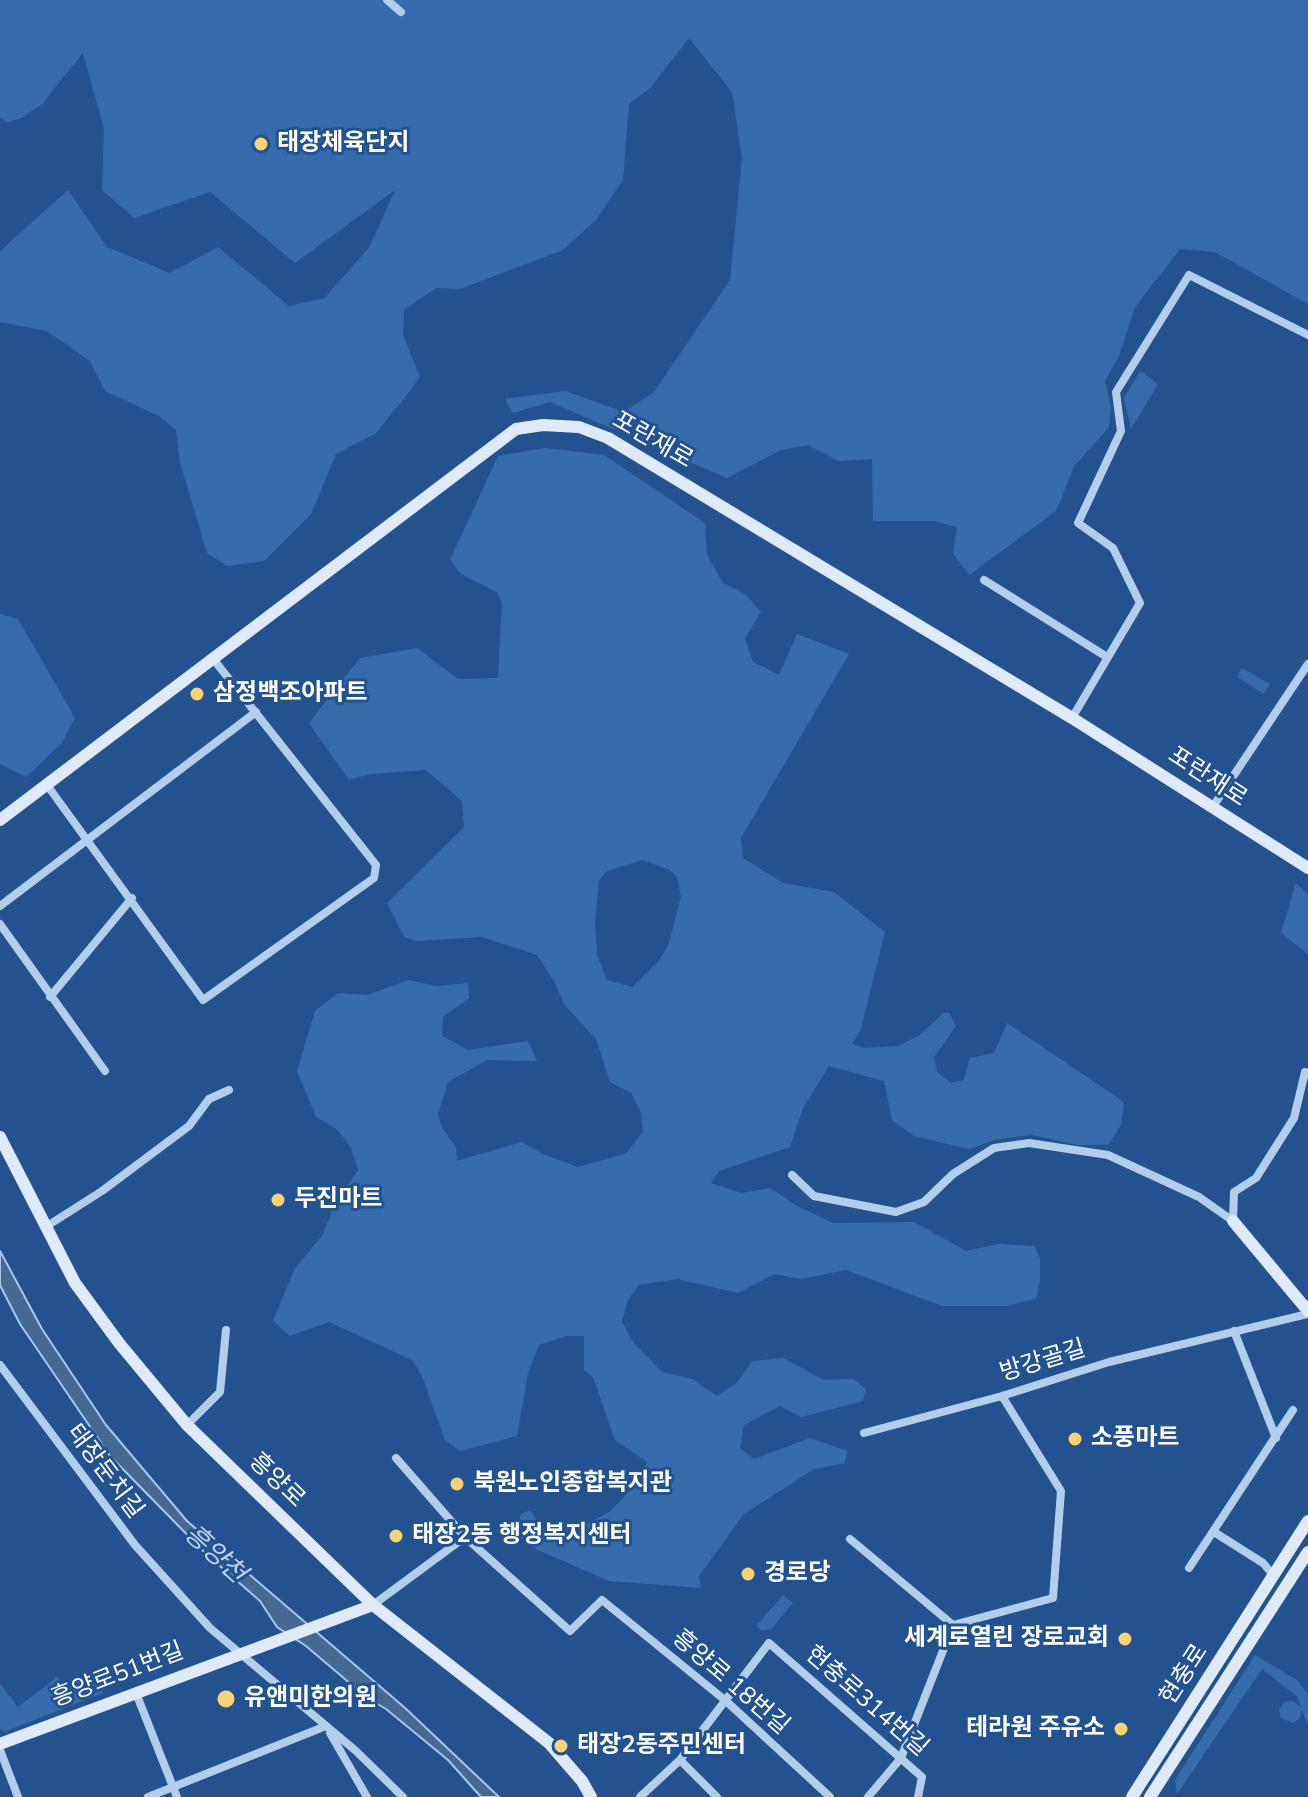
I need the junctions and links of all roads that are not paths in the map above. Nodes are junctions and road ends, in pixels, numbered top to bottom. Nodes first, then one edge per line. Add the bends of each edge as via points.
1 (387, 0) edge
2 (401, 12) dead end
3 (1308, 335) edge
4 (984, 580) dead end
5 (1107, 657) junction
6 (214, 660) junction
7 (1308, 664) edge
8 (256, 712) junction
9 (1072, 718) junction
10 (47, 785) junction
11 (1212, 808) junction
12 (0, 820) edge
13 (87, 839) junction
14 (1308, 868) edge
15 (132, 898) junction
16 (0, 906) edge
17 (0, 924) edge
18 (50, 997) junction
19 (105, 1071) dead end
20 (1305, 1072) dead end
21 (229, 1090) dead end
22 (0, 1137) edge
23 (792, 1175) dead end
24 (1233, 1221) junction
25 (47, 1226) junction
26 (1308, 1313) edge
27 (226, 1330) dead end
28 (1234, 1331) junction
29 (0, 1365) edge
30 (1002, 1396) junction
31 (1293, 1410) dead end
32 (187, 1425) junction
33 (864, 1433) dead end
34 (1276, 1438) junction
35 (396, 1458) dead end
36 (1308, 1521) edge
37 (1214, 1532) junction
38 (465, 1537) junction
39 (850, 1539) dead end
40 (1308, 1561) edge
41 (1189, 1568) dead end
42 (1278, 1572) junction
43 (1290, 1579) junction
44 (373, 1605) junction
45 (953, 1625) junction
46 (246, 1651) junction
47 (136, 1693) junction
48 (726, 1701) junction
49 (326, 1726) junction
50 (0, 1744) edge
51 (0, 1750) edge
52 (901, 1758) junction
53 (680, 1760) junction
54 (172, 1786) junction
55 (18, 1797) edge
56 (148, 1797) edge
57 (177, 1797) edge
58 (367, 1797) edge
59 (403, 1797) edge
60 (591, 1797) edge
61 (640, 1797) edge
62 (717, 1797) edge
63 (830, 1797) edge
64 (868, 1797) edge
65 (918, 1797) edge
66 (1132, 1797) edge
67 (1150, 1797) edge

1 - 2 street
3 - 5 street via 1189,275 1116,392 1121,431 1078,523 1113,548 1140,603
4 - 5 street
5 - 9 street
6 - 8 street
6 - 9 street, 포란재로 via 516,429 555,425 608,438
6 - 10 street, 포란재로
7 - 11 street
8 - 13 street
8 - 15 street via 376,865 374,878 203,1000
9 - 11 street, 포란재로
10 - 12 street, 포란재로
10 - 13 street
11 - 14 street, 포란재로
13 - 15 street
13 - 16 street
15 - 18 street
17 - 18 street
18 - 19 street
20 - 24 street via 1294,1118 1256,1178 1234,1192
21 - 25 street via 209,1099 189,1126
22 - 25 street, 흥양로
23 - 24 street via 814,1196 896,1212 924,1202 953,1174 994,1148 1029,1143 1108,1155 1199,1197
24 - 26 street
25 - 32 street, 흥양로 via 75,1283
26 - 28 street, 방강골길
27 - 32 street via 220,1392
28 - 30 street, 방강골길
28 - 34 street
29 - 46 street, 태장둔치길 via 135,1545 210,1628
30 - 33 street, 방강골길
30 - 45 street via 1061,1491 1053,1598
31 - 34 street
32 - 44 street, 흥양로
34 - 37 street
35 - 38 street
36 - 42 street, 현충로
37 - 41 street
37 - 42 street
38 - 44 street
38 - 48 street, 흥양로 18번길 via 570,1631 602,1600
39 - 45 street
40 - 43 street, 현충로
42 - 43 street
42 - 66 street, 현충로
43 - 67 street, 현충로
44 - 46 street, 흥양로51번길
44 - 60 street, 흥양로 via 549,1743
45 - 52 street
46 - 47 street, 흥양로51번길
46 - 49 street, 태장둔치길
47 - 50 street, 흥양로51번길
47 - 54 street
48 - 52 street, 현충로314번길 via 769,1643
48 - 53 street
48 - 63 street, 흥양로 18번길
49 - 54 street
49 - 58 street
49 - 59 street, 태장둔치길
51 - 55 street
52 - 64 street
52 - 65 street, 현충로314번길 via 922,1777
53 - 61 street
53 - 62 street
54 - 56 street
54 - 57 street

